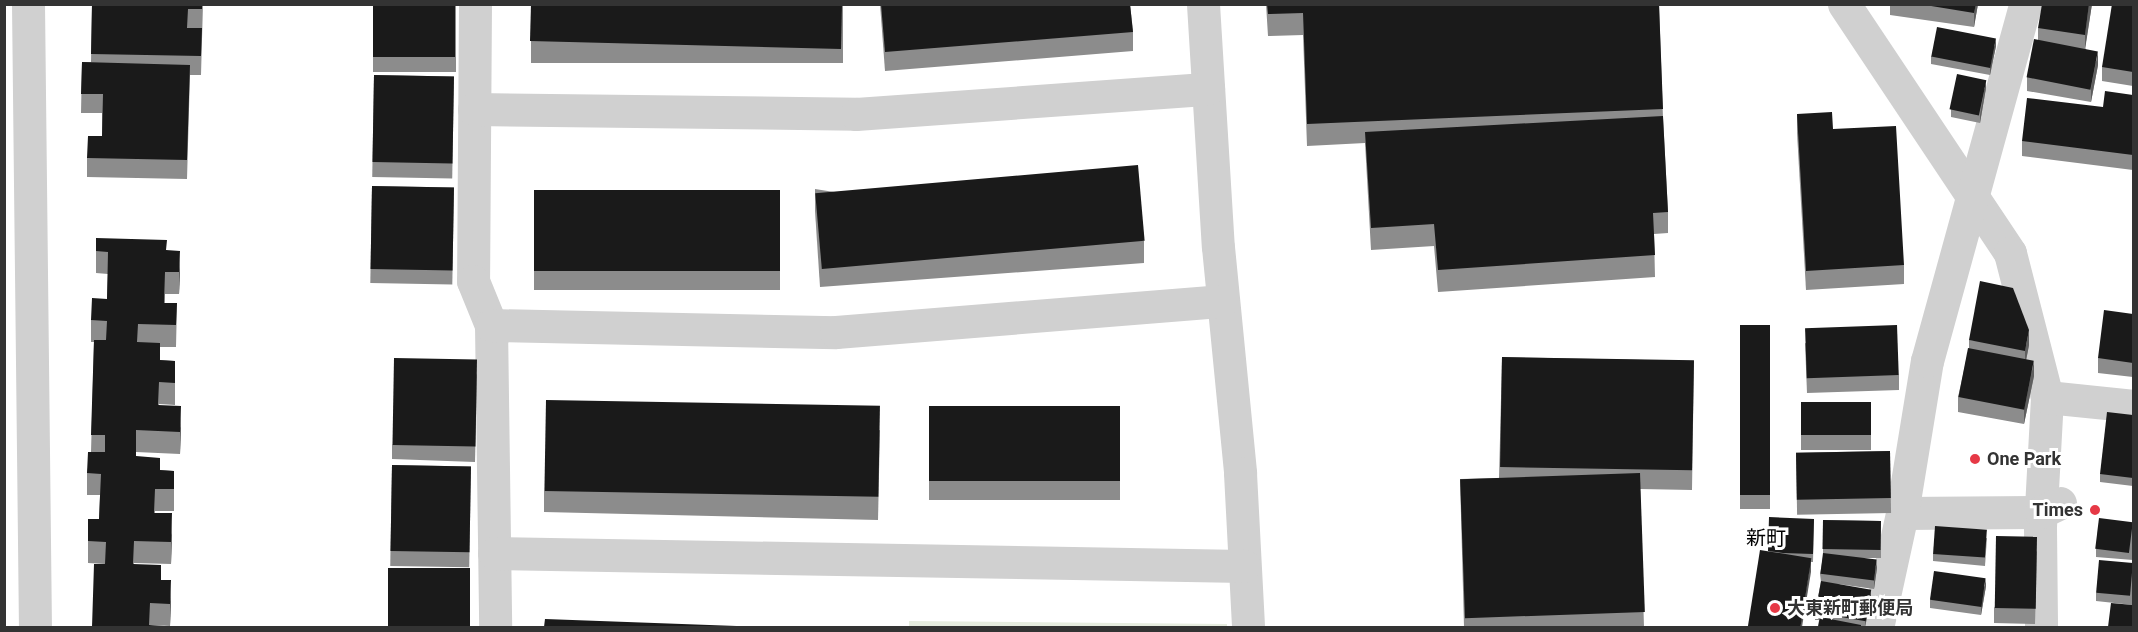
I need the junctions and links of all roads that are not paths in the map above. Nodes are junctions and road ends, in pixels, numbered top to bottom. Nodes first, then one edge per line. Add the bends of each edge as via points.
1 (28, 4) edge
2 (475, 4) edge
3 (1203, 4) edge
4 (1844, 4) edge
5 (2025, 4) edge
6 (1208, 88) junction
7 (474, 109) junction
8 (1971, 192) junction
9 (1223, 301) junction
10 (491, 325) junction
11 (2048, 397) junction
12 (2133, 406) edge
13 (2051, 508) junction
14 (1902, 513) junction
15 (494, 553) junction
16 (1244, 567) junction
17 (35, 627) edge
18 (495, 627) edge
19 (1248, 627) edge
20 (1877, 627) edge
21 (2041, 627) edge

1 - 17 street
2 - 7 street
3 - 6 street
4 - 8 street
5 - 8 street
6 - 7 street via 856,114
6 - 9 street
7 - 10 street via 473,281
8 - 11 street via 2010,253
8 - 14 street via 1927,361
9 - 10 street via 836,332
9 - 16 street
10 - 15 street
11 - 12 street
11 - 13 street
13 - 14 street
13 - 21 street
14 - 20 street
15 - 16 street
15 - 18 street
16 - 19 street

